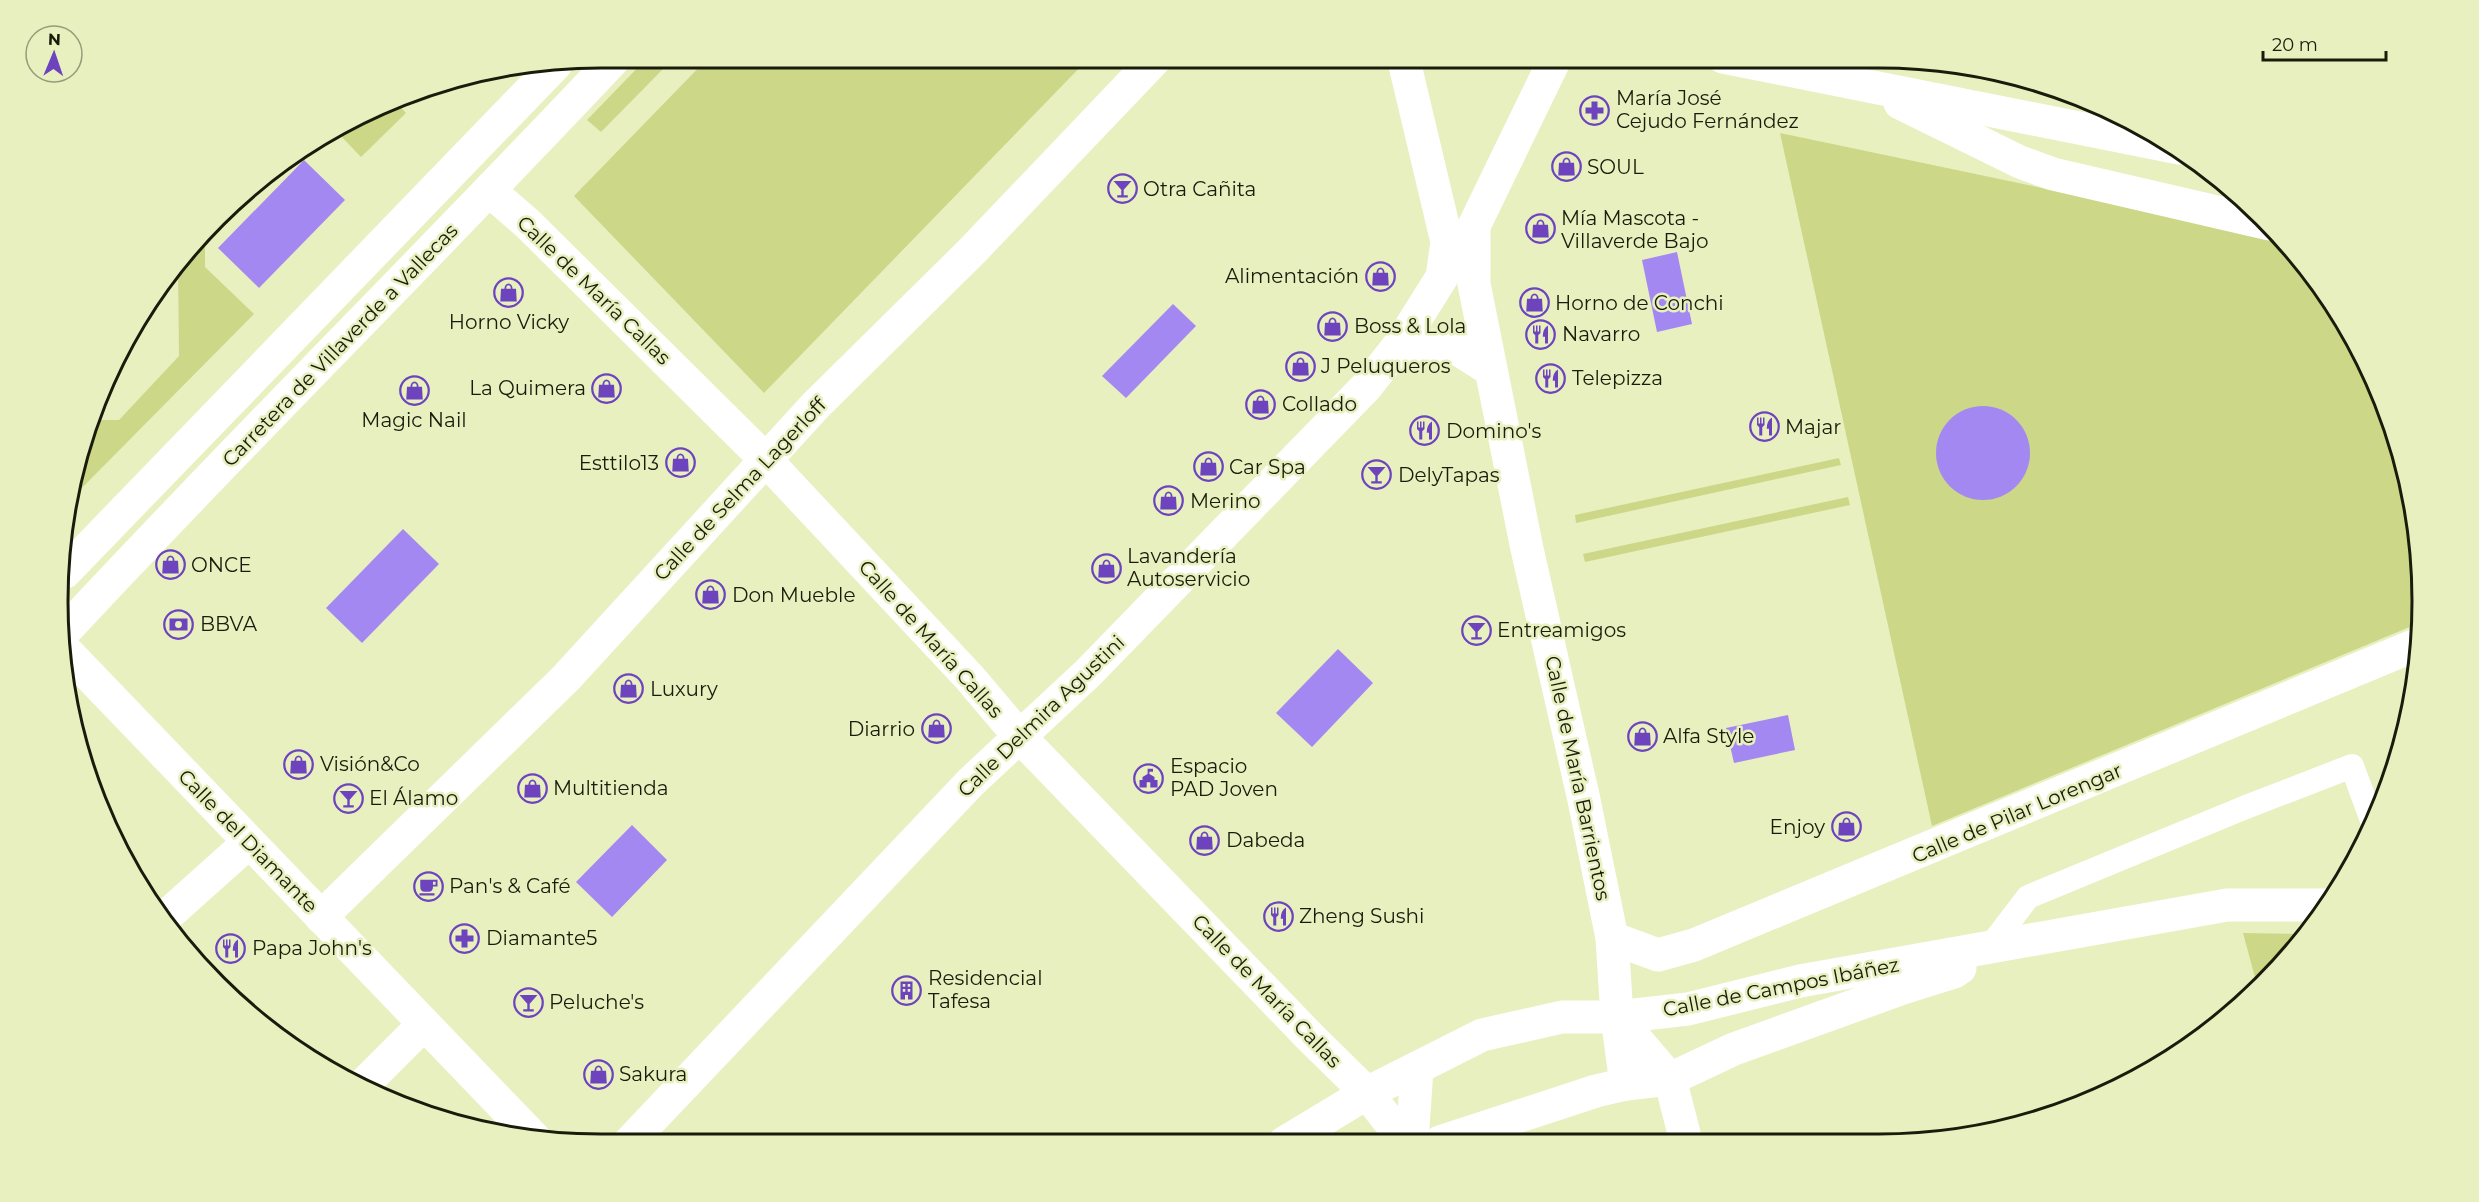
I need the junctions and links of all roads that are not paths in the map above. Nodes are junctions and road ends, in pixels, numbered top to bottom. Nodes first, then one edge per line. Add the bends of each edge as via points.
1 (606, 68) edge
2 (1147, 68) edge
3 (1407, 68) edge
4 (1550, 68) edge
5 (1779, 68) edge
6 (550, 70) edge
7 (1861, 84) junction
8 (2150, 142) edge
9 (490, 191) junction
10 (2251, 220) edge
11 (1460, 234) junction
12 (1400, 344) junction
13 (1491, 370) junction
14 (765, 459) junction
15 (69, 568) edge
16 (69, 627) edge
17 (2409, 648) edge
18 (71, 656) edge
19 (1019, 736) junction
20 (2368, 811) edge
21 (249, 842) junction
22 (2316, 905) edge
23 (169, 914) edge
24 (321, 917) junction
25 (1612, 938) junction
26 (1989, 948) junction
27 (1617, 1017) junction
28 (423, 1025) junction
29 (1417, 1069) junction
30 (1670, 1079) junction
31 (368, 1080) edge
32 (1626, 1084) junction
33 (1367, 1093) junction
34 (525, 1129) edge
35 (637, 1134) edge
36 (1299, 1134) edge
37 (1399, 1134) edge
38 (1413, 1134) edge
39 (1466, 1134) edge
40 (1684, 1134) edge

1 - 9 street, Carretera de Villaverde a Vallecas
2 - 14 street, Calle de Selma Lagerloff
3 - 11 street, Calle de María Barrientos
4 - 11 street, Calle Delmira Agustini
5 - 7 street
6 - 15 street, Carretera de Villaverde a Vallecas
7 - 8 street
7 - 10 street via 2020,162 2053,174
9 - 14 street, Calle de María Callas
9 - 16 street, Carretera de Villaverde a Vallecas
11 - 12 street, Calle Delmira Agustini via 1442,277
11 - 13 street, Calle de María Barrientos
12 - 13 street via 1453,346
12 - 19 street, Calle Delmira Agustini via 1366,387 1088,673
13 - 25 street, Calle de María Barrientos
14 - 19 street, Calle de María Callas via 969,677
14 - 24 street, Calle de Selma Lagerloff via 566,678
17 - 25 street, Calle de Pilar Lorengar via 1694,945 1658,955
18 - 21 street, Calle del Diamante
19 - 33 street, Calle de María Callas
19 - 35 street, Calle Delmira Agustini
20 - 26 lane via 2352,766 2028,897
21 - 23 street
21 - 24 street, Calle del Diamante
22 - 26 street, Calle de Campos Ibáñez via 2227,905
24 - 28 street, Calle del Diamante
25 - 27 street, Calle de María Barrientos
26 - 27 street, Calle de Campos Ibáñez via 1800,981 1688,1009
26 - 30 street, Calle de Campos Ibáñez via 1954,972 1734,1049
27 - 29 street via 1562,1017 1482,1035
27 - 30 street
27 - 32 street, Calle de María Barrientos
28 - 31 street
28 - 34 street, Calle del Diamante
29 - 33 street
29 - 38 street
30 - 32 street
30 - 40 street
32 - 39 street
33 - 36 street
33 - 37 street

